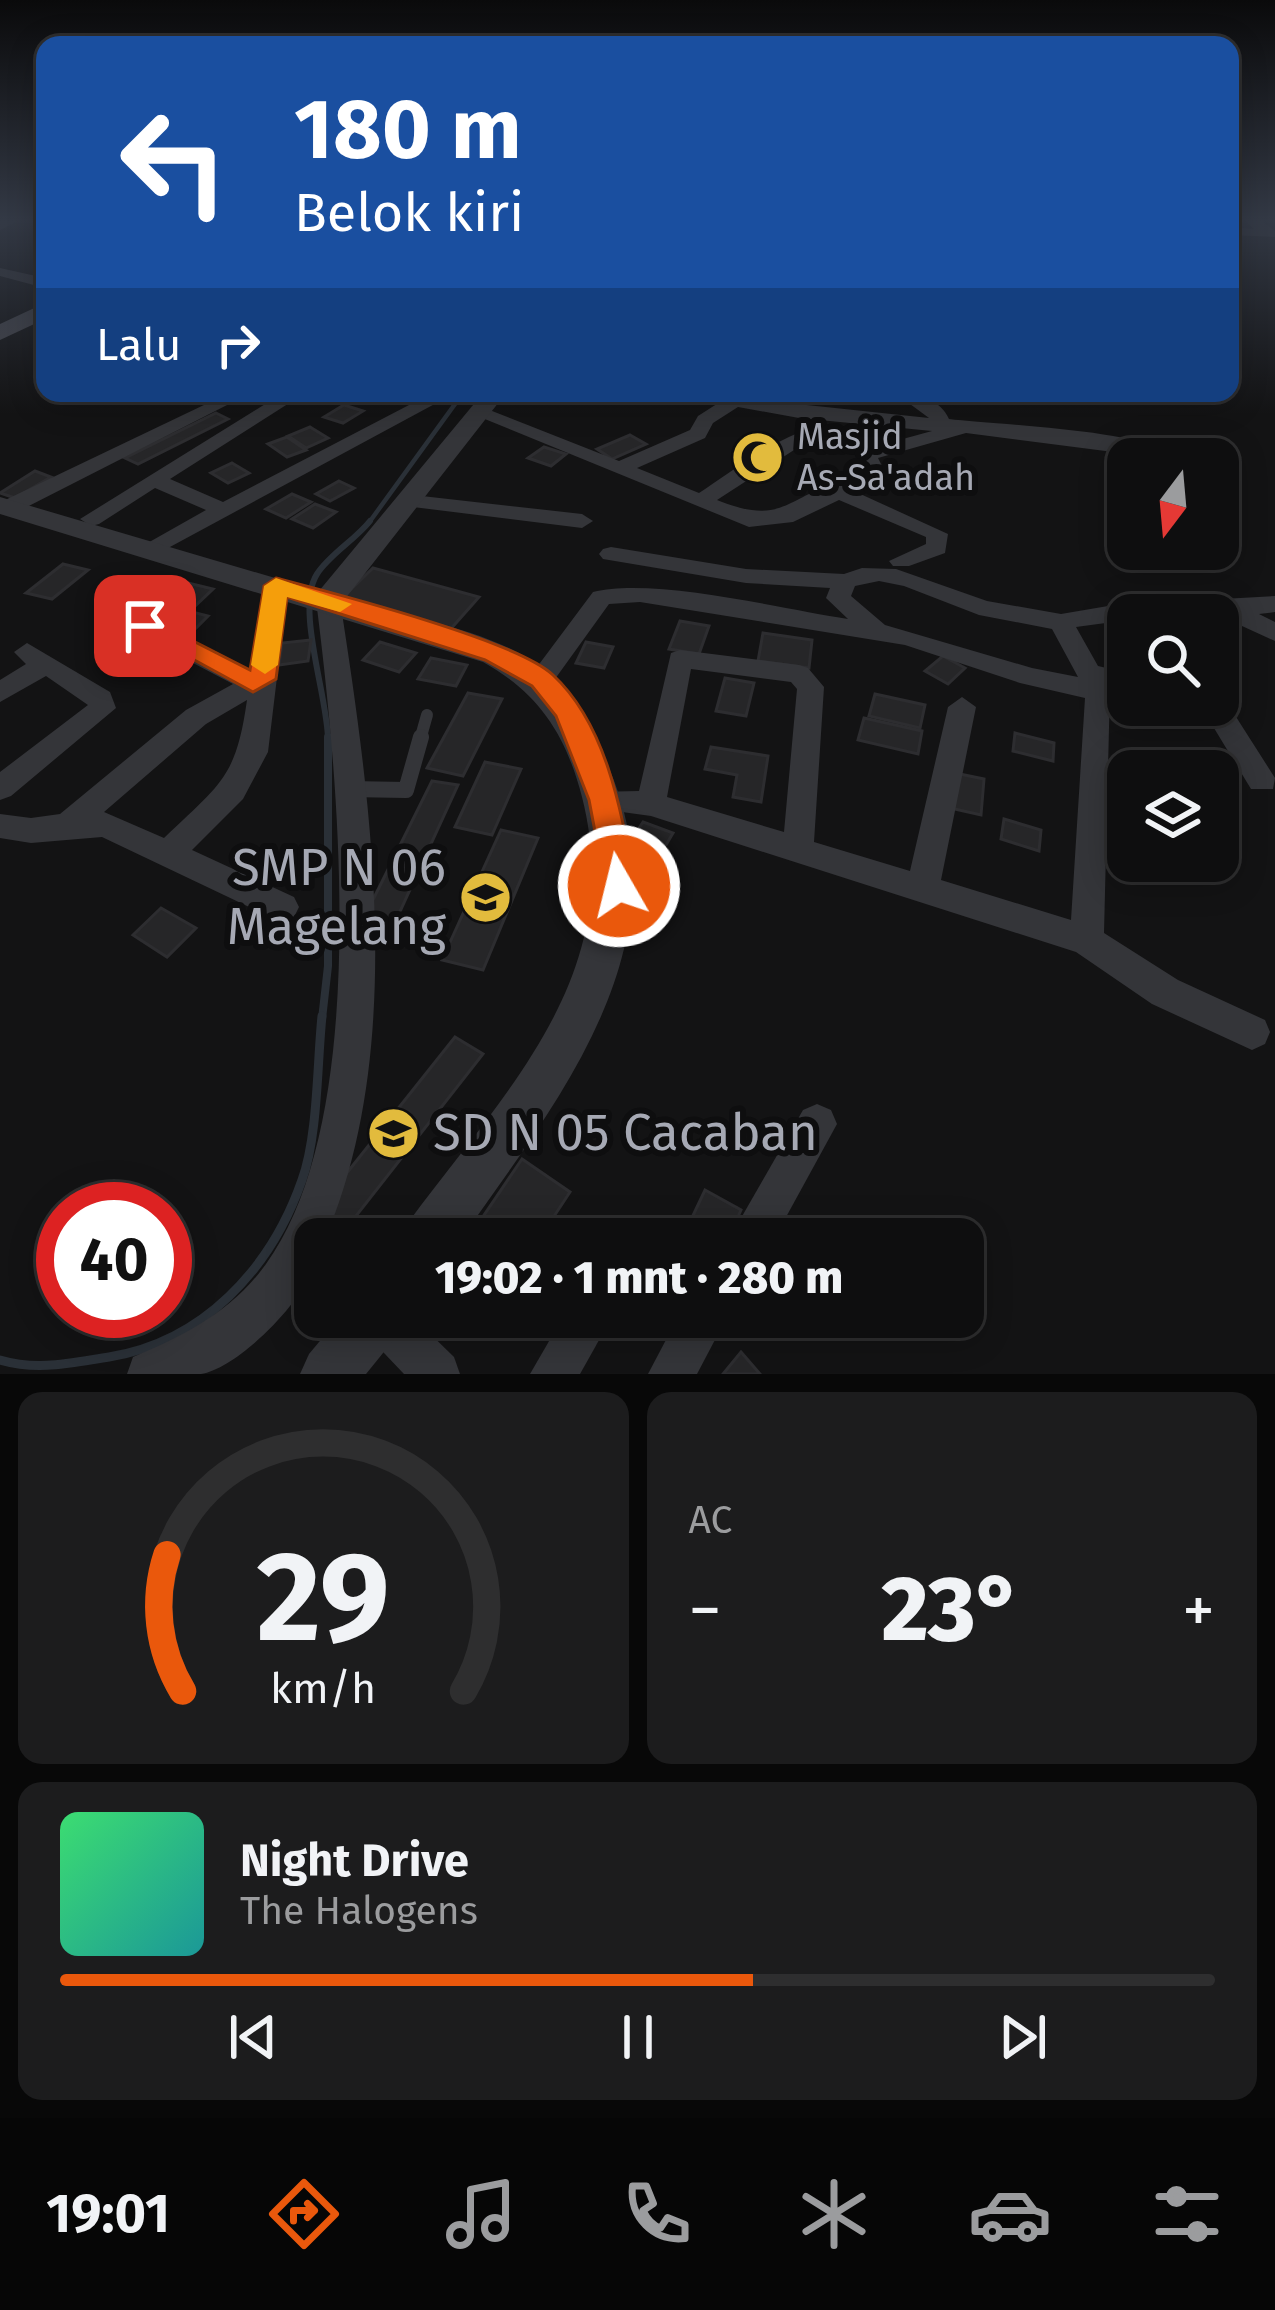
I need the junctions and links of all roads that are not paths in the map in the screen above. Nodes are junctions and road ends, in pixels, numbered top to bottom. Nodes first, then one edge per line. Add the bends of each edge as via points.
1 (36, 316) edge
2 (0, 333) edge
3 (220, 402) edge
4 (282, 402) edge
5 (431, 402) edge
6 (733, 402) edge
7 (763, 402) edge
8 (918, 402) edge
9 (223, 403) junction
10 (487, 403) edge
11 (257, 418) junction
12 (861, 418) junction
13 (948, 428) junction
14 (830, 430) junction
15 (1107, 443) edge
16 (866, 455) junction
17 (622, 467) junction
18 (154, 480) junction
19 (834, 490) junction
20 (413, 501) junction
21 (699, 502) junction
22 (221, 509) junction
23 (7, 511) edge
24 (91, 519) dead end
25 (582, 521) dead end
26 (149, 549) junction
27 (611, 554) dead end
28 (901, 561) dead end
29 (844, 581) junction
30 (282, 588) junction
31 (325, 599) junction
32 (1275, 604) edge
33 (1239, 611) edge
34 (1107, 614) edge
35 (1239, 614) edge
36 (1061, 622) junction
37 (145, 626) dead end
38 (878, 631) junction
39 (1275, 633) edge
40 (547, 673) dead end
41 (258, 681) junction
42 (1107, 682) edge
43 (0, 693) edge
44 (962, 707) dead end
45 (427, 715) dead end
46 (1227, 726) edge
47 (1262, 781) dead end
48 (0, 788) edge
49 (349, 789) junction
50 (604, 800) junction
51 (651, 804) junction
52 (69, 824) junction
53 (0, 826) edge
54 (798, 848) junction
55 (169, 853) junction
56 (923, 888) junction
57 (282, 907) dead end
58 (1087, 940) junction
59 (1252, 1032) dead end
60 (817, 1124) dead end
61 (445, 1218) edge
62 (762, 1218) edge
63 (360, 1338) edge
64 (400, 1338) edge
65 (576, 1338) edge
66 (692, 1338) edge
67 (150, 1374) edge
68 (329, 1374) edge
69 (437, 1374) edge
70 (554, 1374) edge
71 (671, 1374) edge

1 - 2 main road
3 - 9 street
4 - 11 street
5 - 22 street
6 - 17 street via 698,434
7 - 12 street via 822,419
8 - 13 street
9 - 11 street
9 - 23 street
10 - 17 street
10 - 20 street
11 - 18 street
12 - 13 street
12 - 14 street
13 - 15 street
13 - 16 street
14 - 16 street
14 - 21 street via 787,446
16 - 19 street via 876,474
17 - 21 street
18 - 22 street
18 - 24 street
19 - 21 street via 775,521 738,518
19 - 28 street via 938,534 930,554
20 - 25 street
20 - 31 street
22 - 26 street
23 - 26 street
26 - 30 street
27 - 29 street via 746,576
29 - 36 street via 862,573 896,576 980,607
29 - 38 street via 841,602
30 - 31 street
30 - 41 street
31 - 49 street
31 - 50 street via 494,653 542,680 568,713
32 - 33 street
34 - 36 street
35 - 39 street
36 - 42 street
37 - 41 street
38 - 40 street via 602,596
38 - 42 street via 1029,677
41 - 52 street via 196,717
41 - 55 street via 247,772
42 - 58 street
43 - 48 street via 36,659 100,699 102,709
44 - 56 street
45 - 49 lane via 406,790
46 - 47 street
49 - 67 street via 355,984 349,1070 328,1175 291,1265 247,1319 194,1358
50 - 51 street
50 - 61 street via 619,886 596,986
51 - 54 street
51 - 54 street via 680,659 800,674 811,687
52 - 53 street via 24,833
52 - 55 street via 107,825
54 - 56 street
55 - 57 street
56 - 58 street
58 - 59 street via 1165,992
60 - 62 street
63 - 68 street
64 - 69 street
65 - 70 street
66 - 71 street

